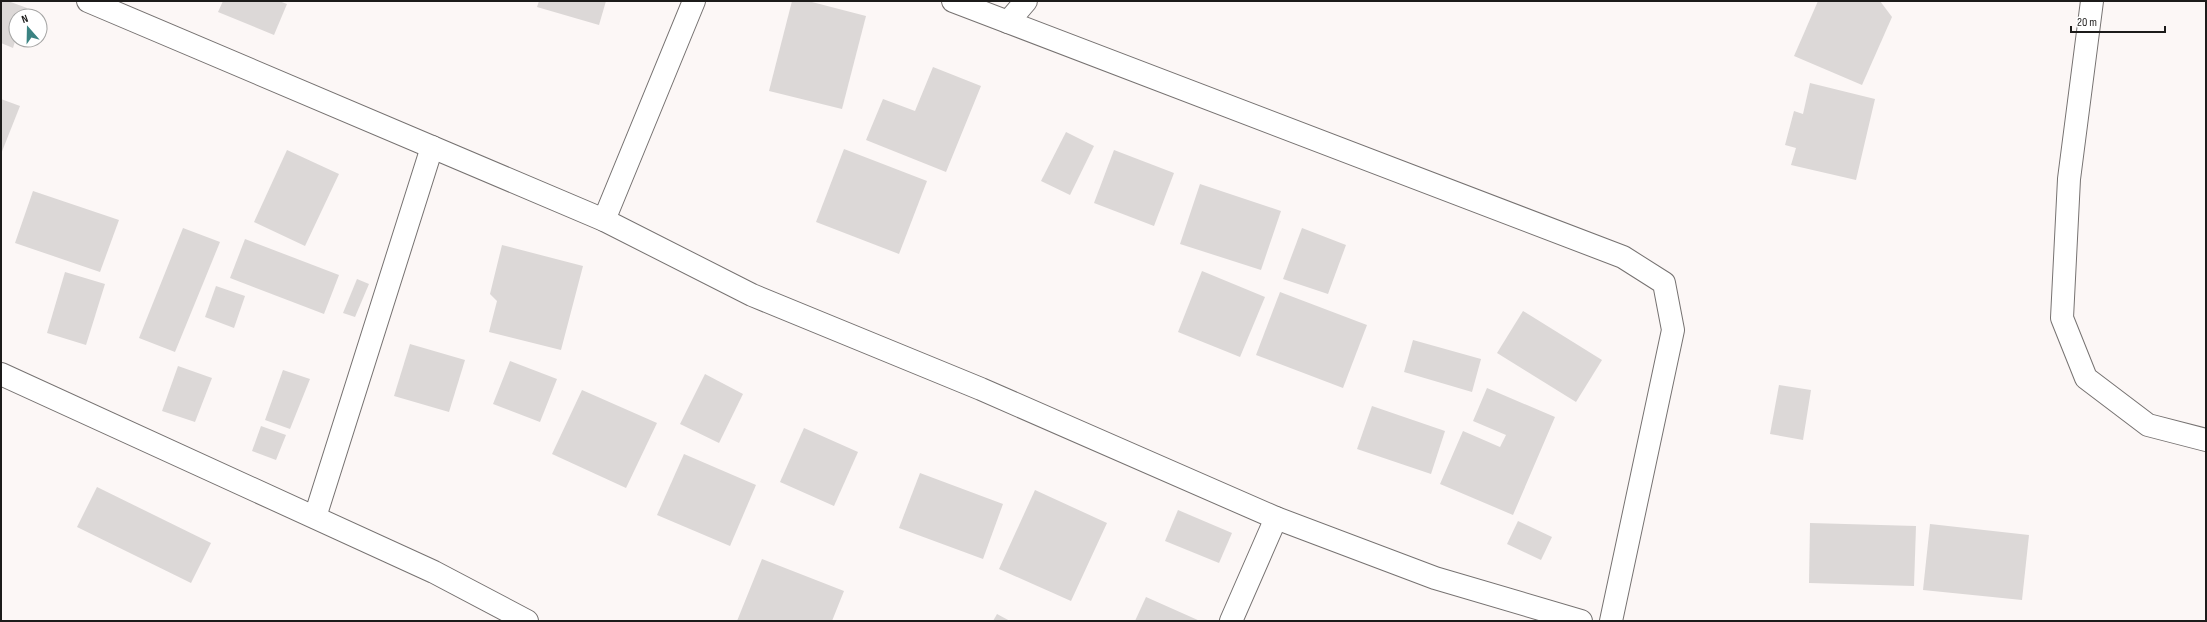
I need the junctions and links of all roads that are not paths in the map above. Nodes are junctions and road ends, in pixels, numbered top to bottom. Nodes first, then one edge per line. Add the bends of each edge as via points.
1 (88, 1) edge
2 (694, 1) edge
3 (953, 1) edge
4 (1026, 1) edge
5 (2092, 1) edge
6 (1008, 22) junction
7 (432, 147) junction
8 (604, 220) junction
9 (1, 374) edge
10 (2206, 440) edge
11 (315, 517) junction
12 (1276, 518) junction
13 (520, 619) edge
14 (1231, 621) edge
15 (1582, 621) edge
16 (1611, 621) edge

1 - 7 street
2 - 8 street
3 - 6 street
4 - 6 street
5 - 10 street via 2069,179 2062,318 2086,378 2148,425
6 - 16 street via 1623,257 1664,283 1673,330
7 - 8 street
7 - 11 street
8 - 12 street via 752,295 981,389
9 - 11 street
11 - 13 street via 434,572
12 - 14 street
12 - 15 street via 1435,578

